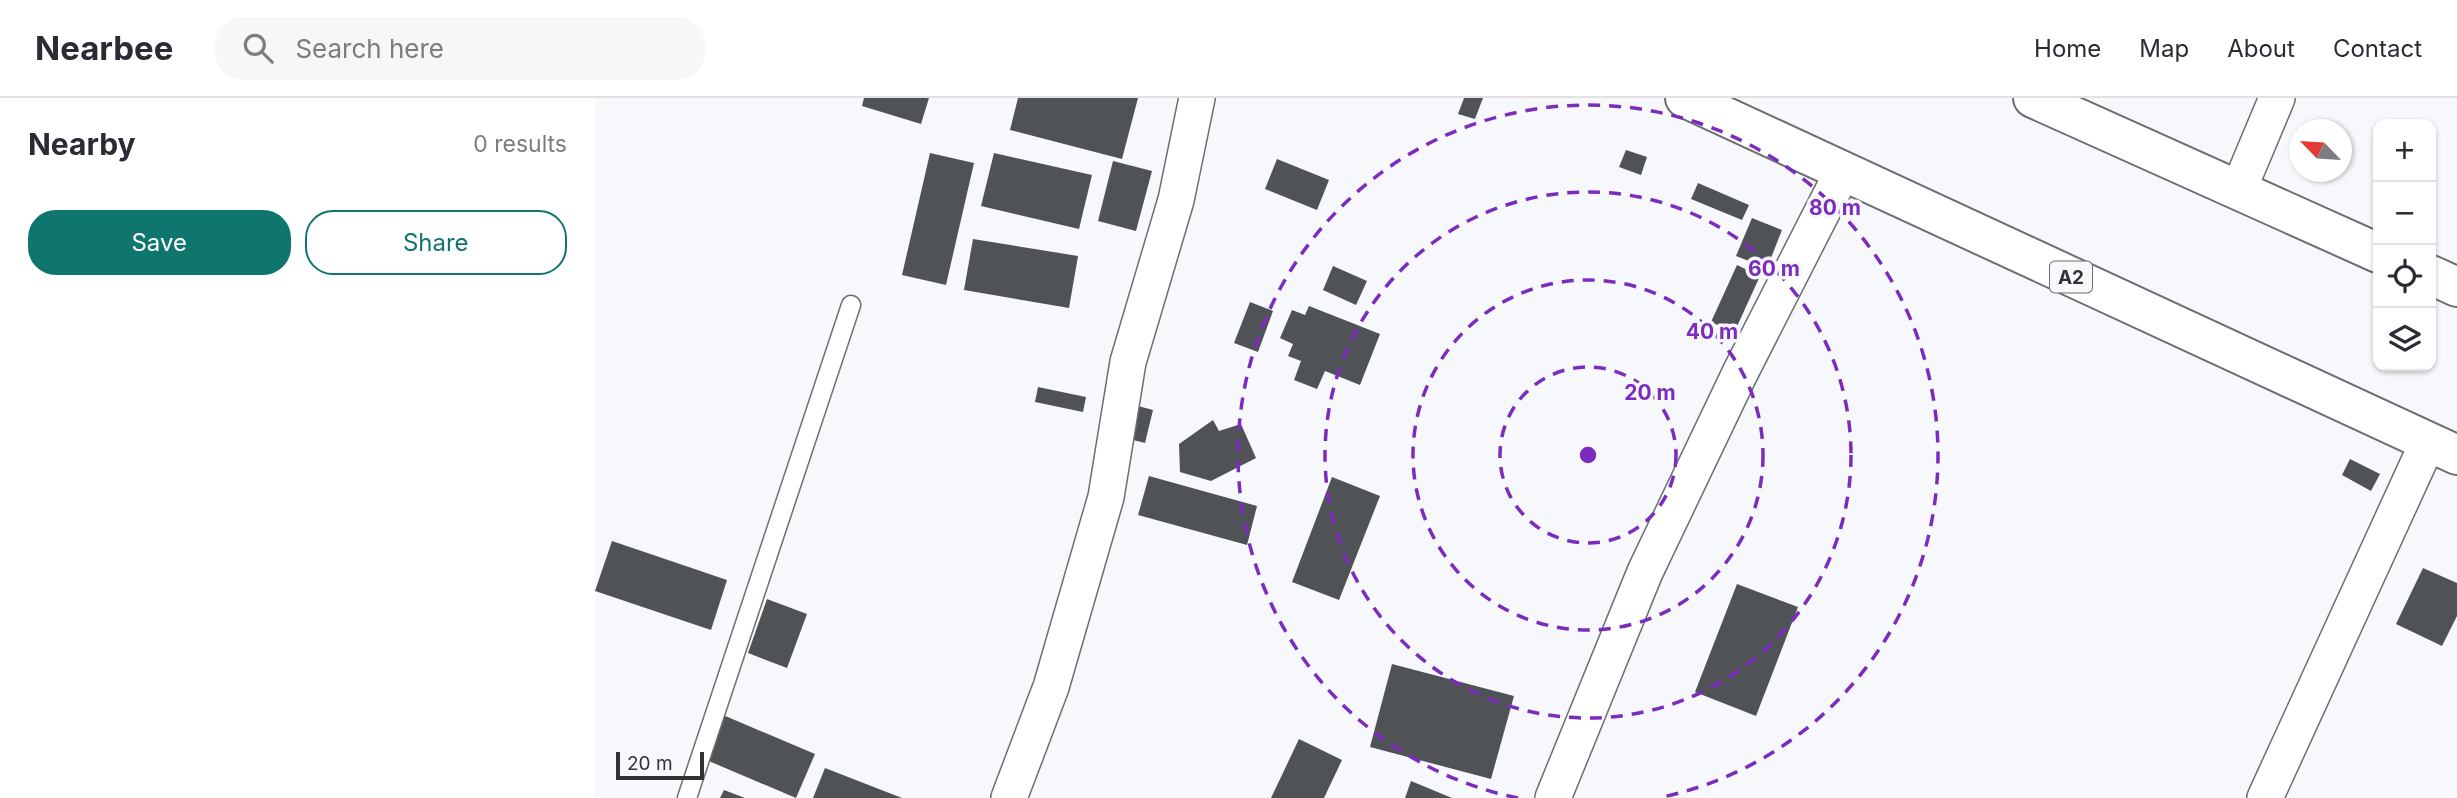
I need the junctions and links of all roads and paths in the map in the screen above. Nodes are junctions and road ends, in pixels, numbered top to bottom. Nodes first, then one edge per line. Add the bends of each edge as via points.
1 (1197, 98) edge
2 (1685, 98) edge
3 (2033, 98) edge
4 (2277, 98) edge
5 (1843, 171) junction
6 (2238, 191) junction
7 (2373, 251) edge
8 (2436, 277) edge
9 (2457, 287) edge
10 (851, 305) dead end
11 (2443, 448) edge
12 (687, 798) edge
13 (1009, 798) edge
14 (1553, 798) edge
15 (2265, 798) edge

1 - 13 street via 1176,200 1128,362 1106,497 1051,687
2 - 5 highway, A2
3 - 6 highway
4 - 6 street
5 - 11 highway, A2
5 - 14 street via 1645,572
6 - 7 highway
8 - 9 highway
10 - 12 lane
11 - 15 street

